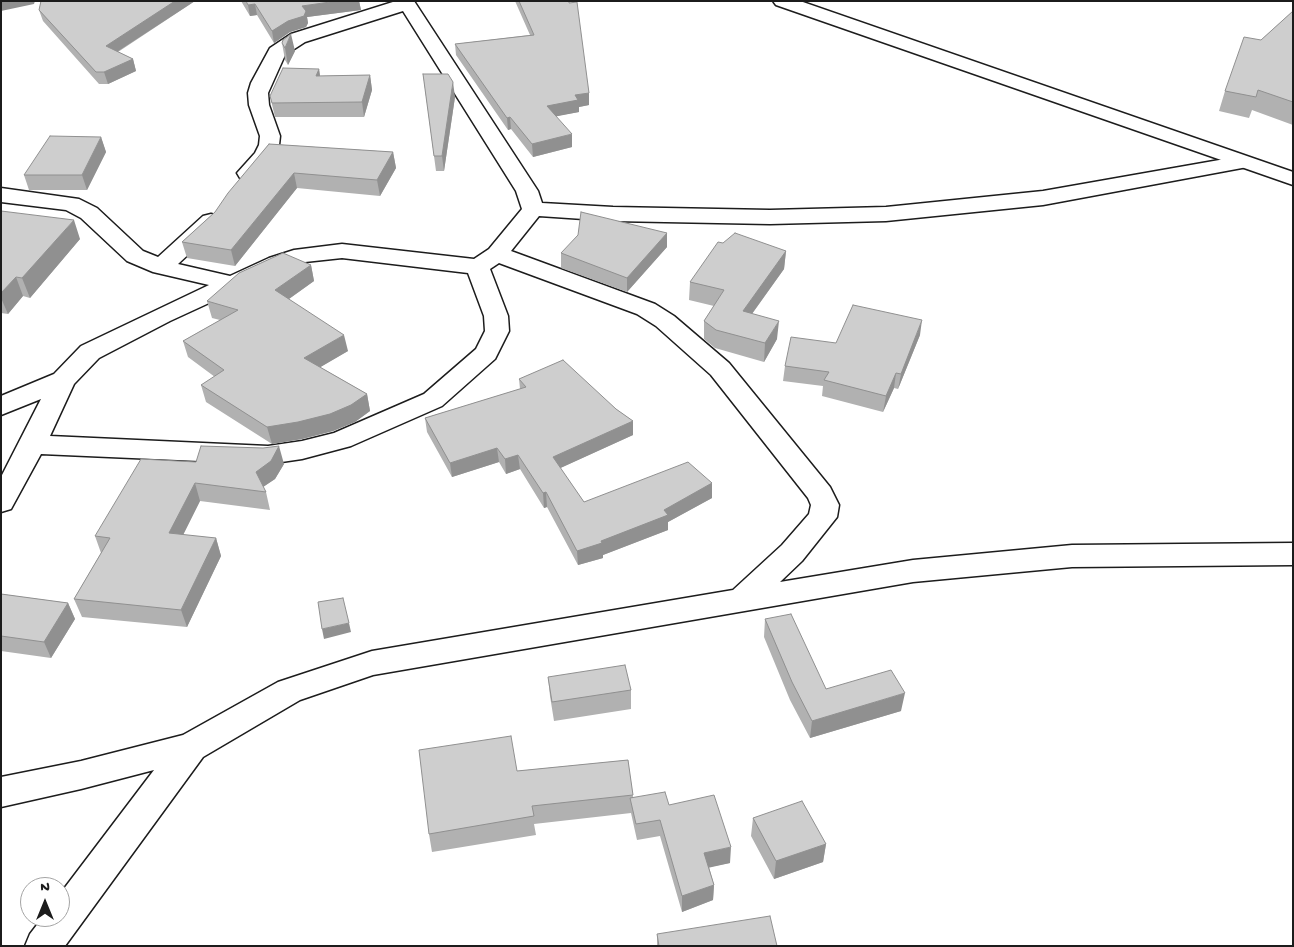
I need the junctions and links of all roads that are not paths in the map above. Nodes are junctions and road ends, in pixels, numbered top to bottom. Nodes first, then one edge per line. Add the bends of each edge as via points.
1 (782, 1) edge
2 (406, 3) edge
3 (1242, 162) junction
4 (1293, 179) edge
5 (2, 189) edge
6 (533, 209) junction
7 (487, 260) junction
8 (161, 267) junction
9 (231, 283) junction
10 (62, 380) junction
11 (1, 406) edge
12 (33, 444) junction
13 (1, 502) edge
14 (1293, 554) edge
15 (741, 601) junction
16 (191, 747) junction
17 (1, 792) edge
18 (43, 946) edge

1 - 3 street
2 - 6 street via 528,191
2 - 8 street via 298,38 277,52 258,93 270,136 264,155 210,222
3 - 4 street
3 - 6 street via 1043,198 886,214 632,215
5 - 8 street via 72,204 89,213 135,256
6 - 7 street
7 - 9 street via 342,251 302,255 277,262
7 - 12 street via 497,331 486,353 433,400 342,440 268,455
7 - 15 street via 646,309 665,321 720,369 820,494 825,505 823,518 792,553
8 - 9 street
9 - 10 street via 90,352
10 - 11 street
10 - 12 street
12 - 13 street
14 - 15 street via 1072,556 913,571
15 - 16 street via 372,663 288,691
16 - 17 street
16 - 18 street

